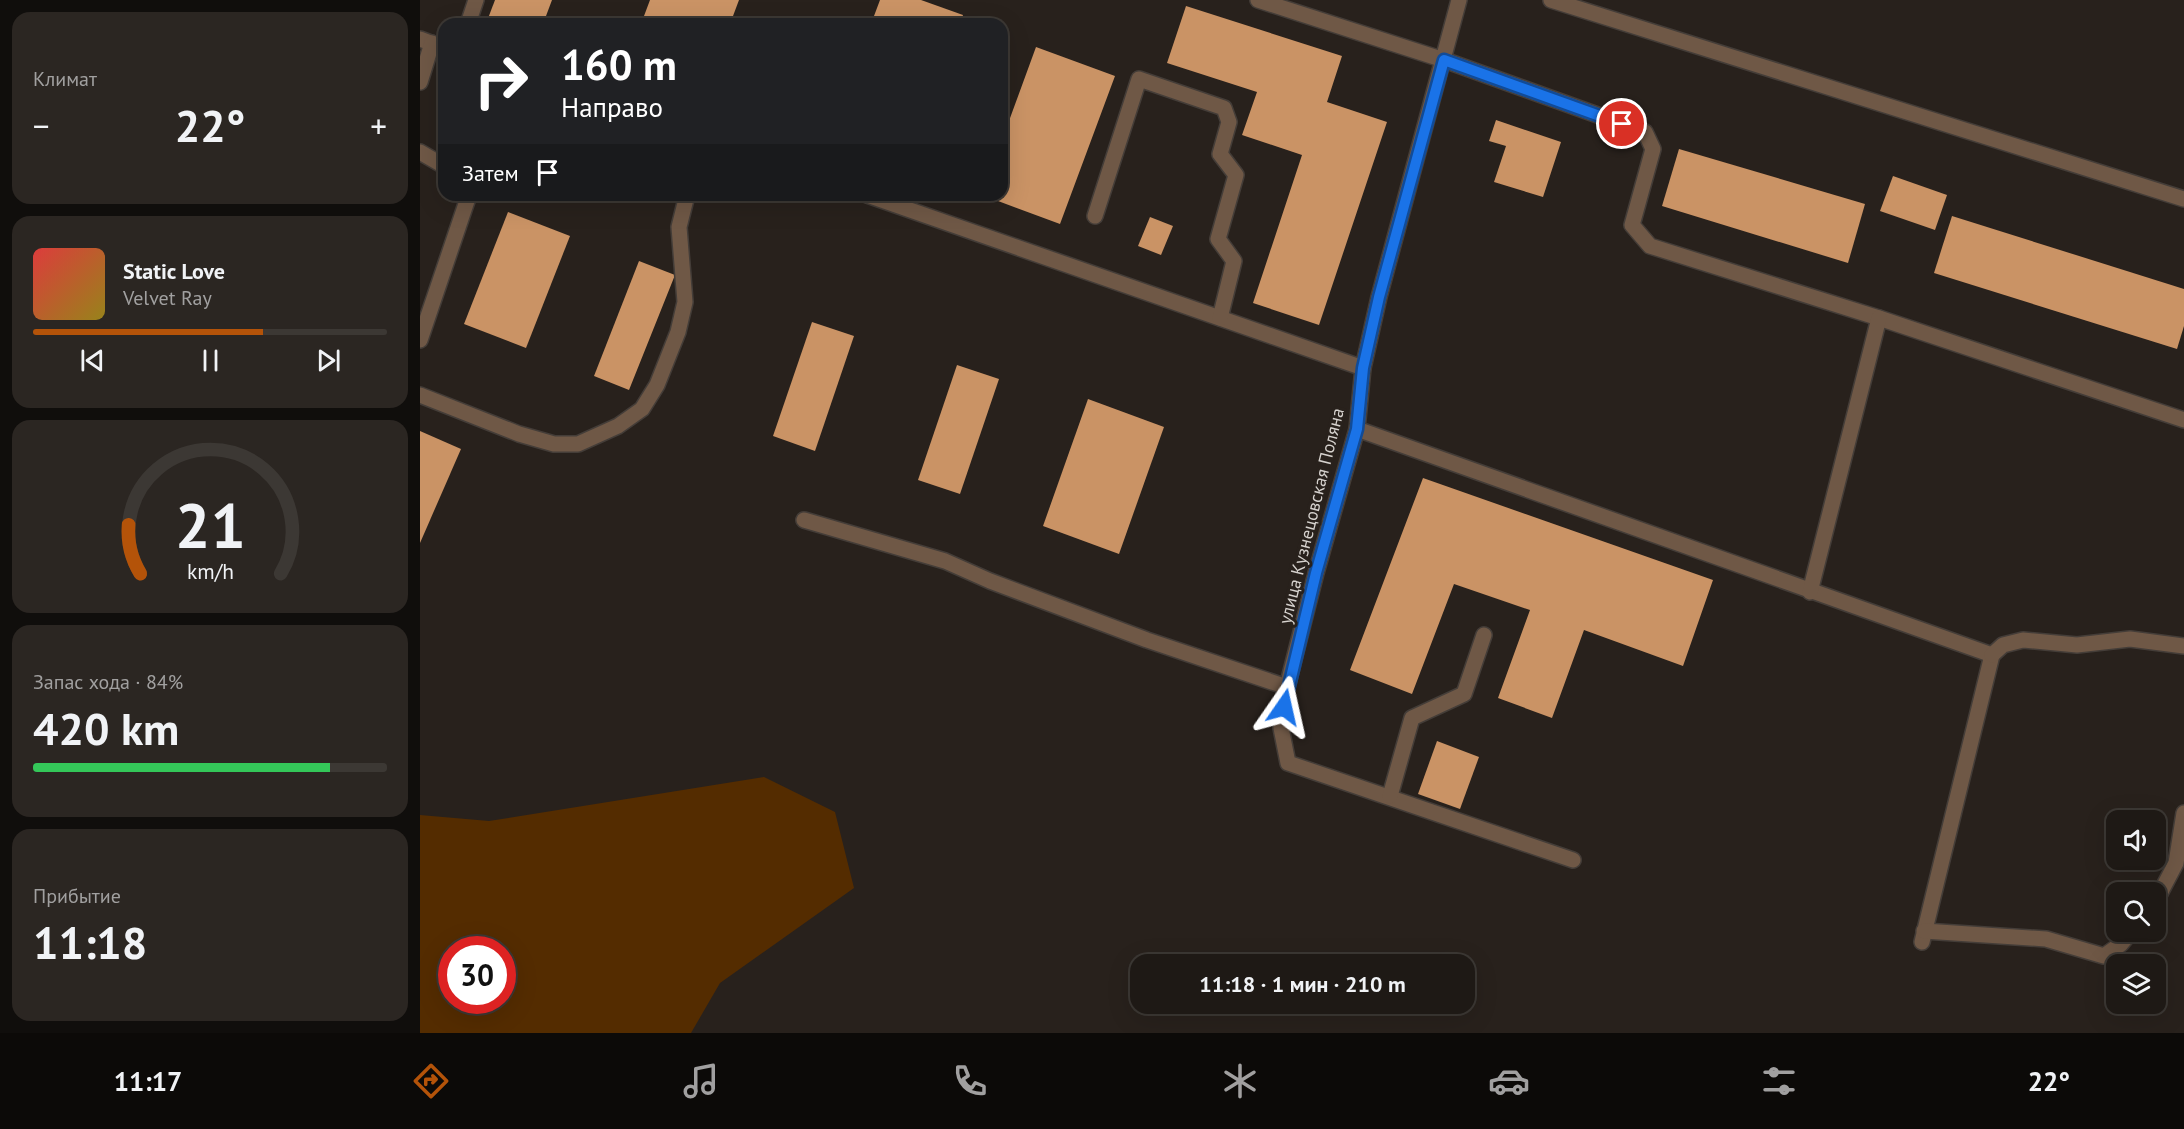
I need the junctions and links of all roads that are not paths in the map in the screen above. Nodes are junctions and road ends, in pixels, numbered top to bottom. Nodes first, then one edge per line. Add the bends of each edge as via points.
1 (476, 0) edge
2 (1258, 0) edge
3 (1459, 0) edge
4 (1551, 0) edge
5 (470, 18) edge
6 (432, 44) edge
7 (1444, 60) junction
8 (420, 82) edge
9 (420, 152) edge
10 (438, 162) edge
11 (2184, 199) edge
12 (467, 201) edge
13 (686, 201) edge
14 (884, 201) edge
15 (1095, 216) dead end
16 (1220, 318) junction
17 (1879, 318) junction
18 (420, 340) edge
19 (1363, 368) junction
20 (420, 395) edge
21 (2184, 420) edge
22 (1357, 429) junction
23 (804, 520) dead end
24 (1810, 592) junction
25 (1484, 635) dead end
26 (2184, 645) edge
27 (1992, 656) junction
28 (1287, 687) junction
29 (1390, 796) junction
30 (2184, 813) edge
31 (1573, 860) dead end
32 (2166, 882) edge
33 (2123, 942) edge

1 - 5 street
2 - 7 street
3 - 7 street, улица Кузнецовская Поляна
4 - 11 street
6 - 8 street
7 - 17 street via 1645,132 1653,149 1632,225 1650,246
7 - 19 street, улица Кузнецовская Поляна
9 - 10 street
12 - 18 street
13 - 20 street via 679,227 685,302 657,385 642,409 618,426 578,444 554,444
14 - 16 street
15 - 16 street via 1138,79 1224,108 1229,122 1220,154 1236,175 1218,239 1234,261
16 - 19 street
17 - 21 street
17 - 24 street
19 - 22 street, улица Кузнецовская Поляна
22 - 24 street
22 - 28 street, улица Кузнецовская Поляна
23 - 28 street via 945,561 1147,640
24 - 27 street
25 - 29 street via 1464,694 1412,718
26 - 27 street via 2130,639 2077,645 2023,640 2003,645
27 - 33 street via 1923,937 2046,939 2104,956
28 - 29 street, улица Кузнецовская Поляна via 1281,728 1288,763
29 - 31 street
30 - 32 street via 2176,863

